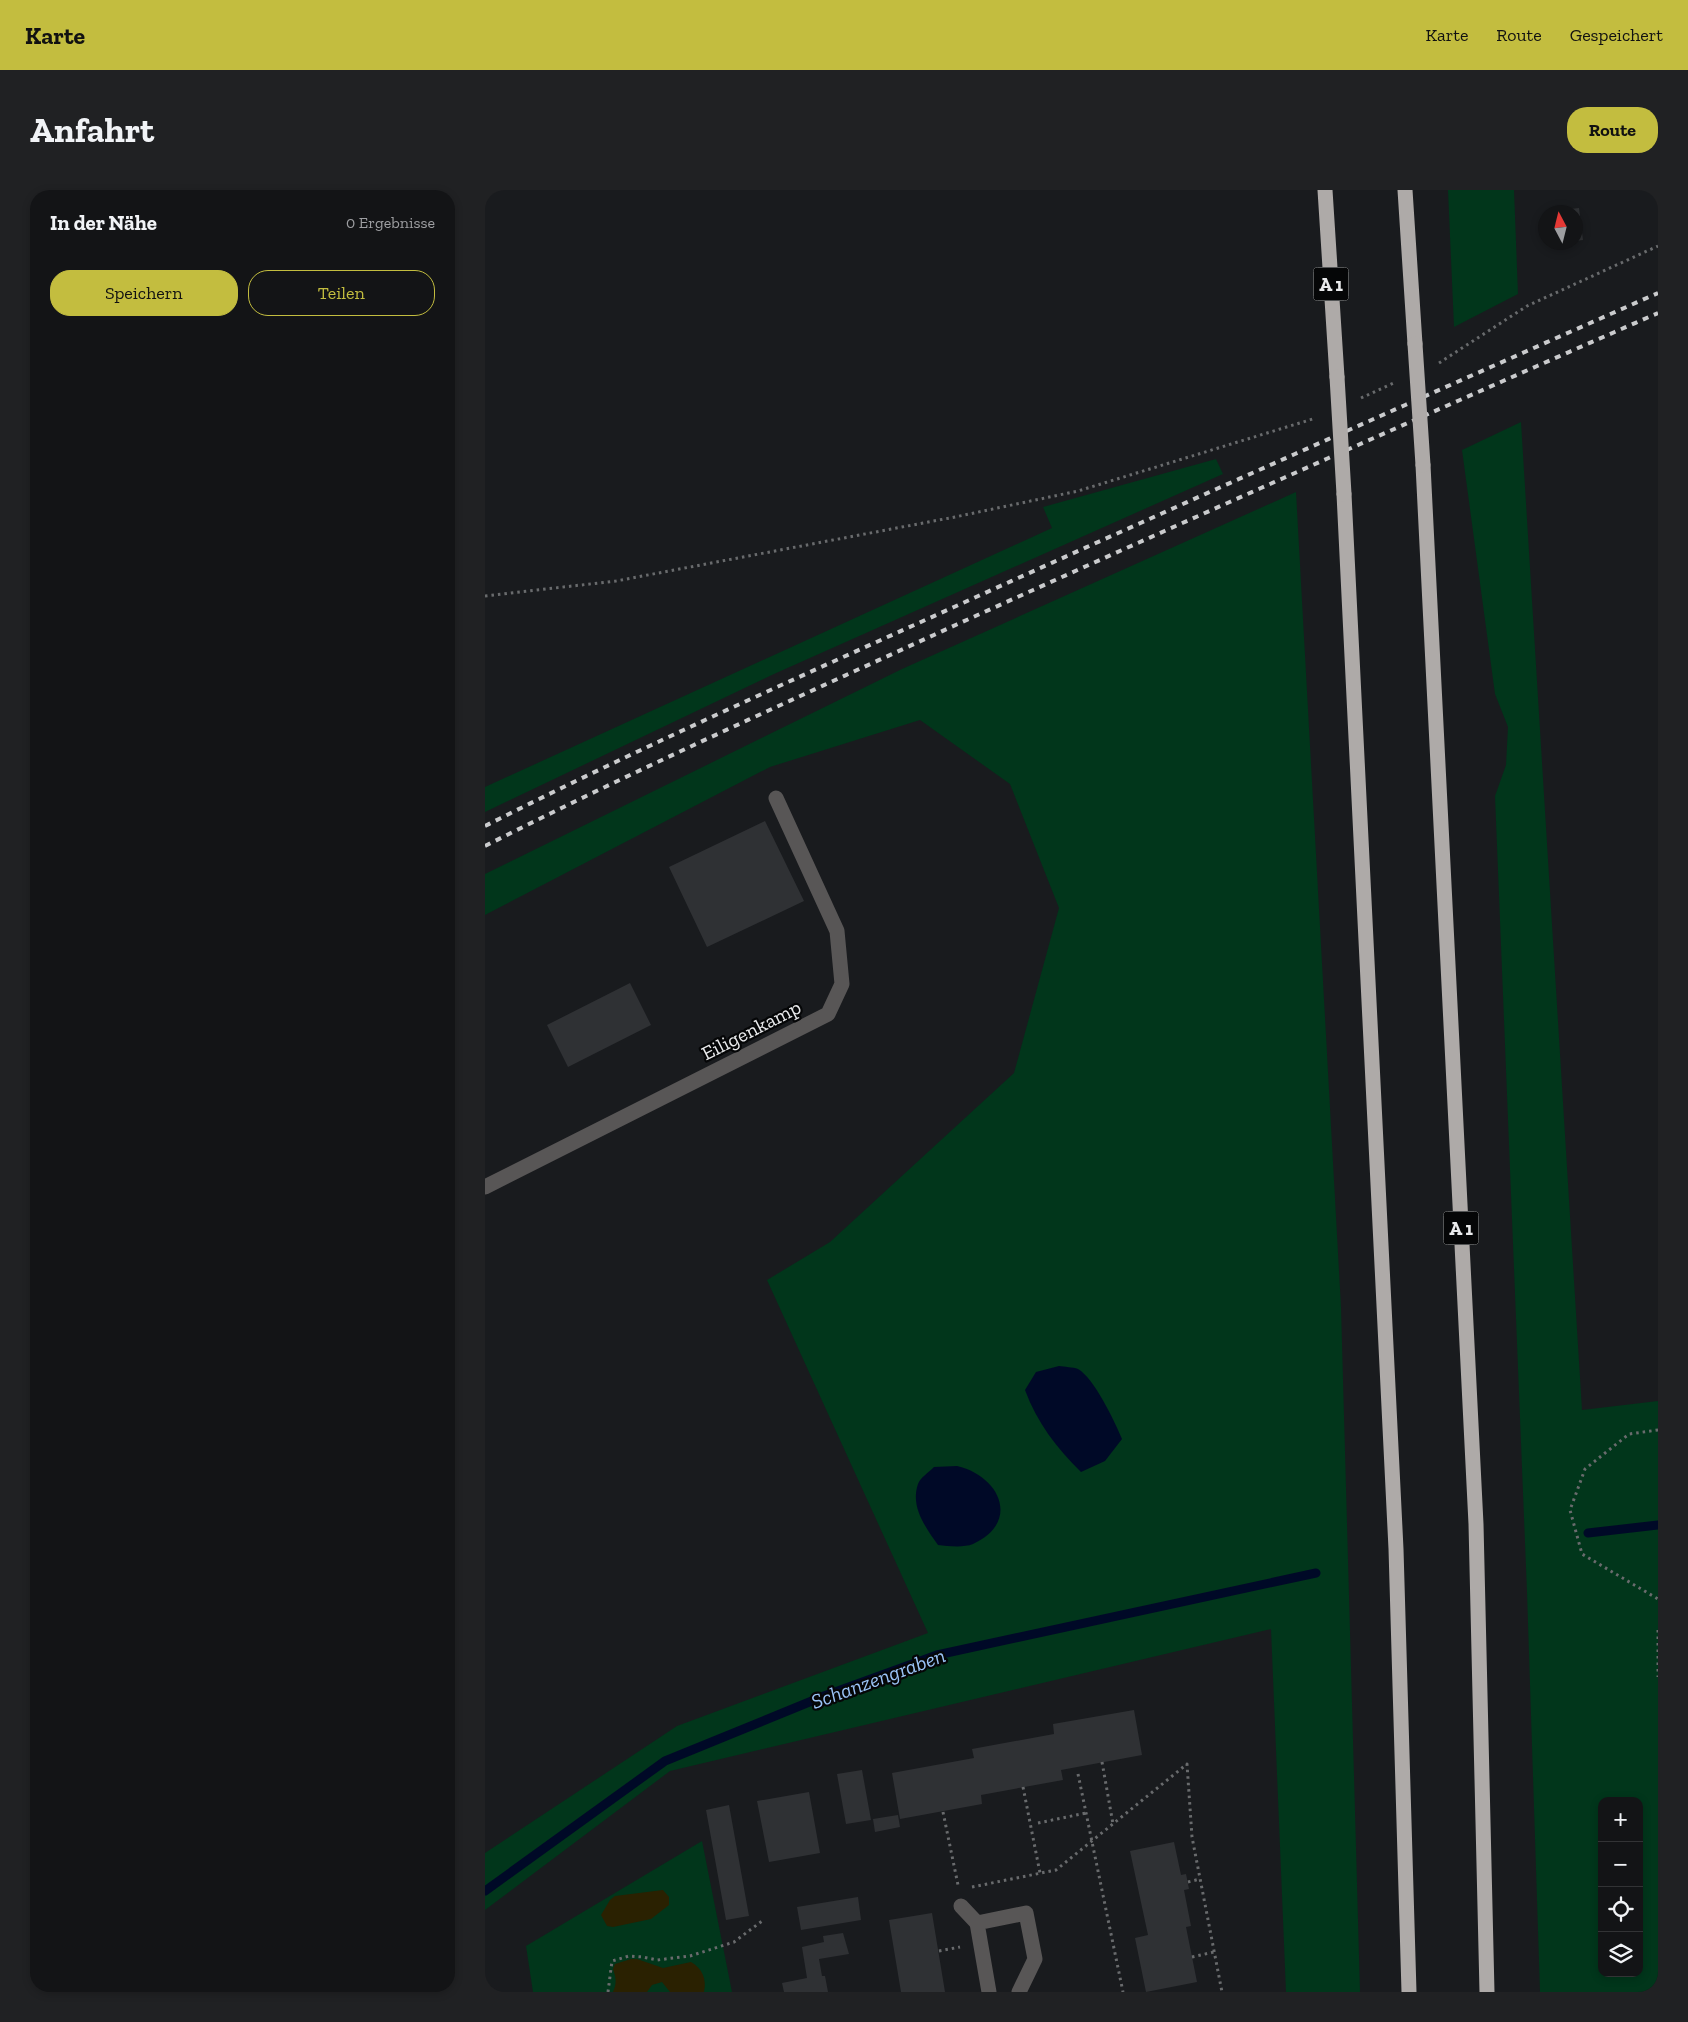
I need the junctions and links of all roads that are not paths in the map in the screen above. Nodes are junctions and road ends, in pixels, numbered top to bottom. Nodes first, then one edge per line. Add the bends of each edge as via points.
1 (1325, 190) edge
2 (1405, 190) edge
3 (776, 798) dead end
4 (485, 1187) edge
5 (961, 1906) dead end
6 (977, 1923) junction
7 (989, 1992) edge
8 (1019, 1992) edge
9 (1409, 1992) edge
10 (1487, 1992) edge

1 - 9 highway, A 1, bridge via 1344,494 1396,1549
2 - 10 highway, A 1, bridge via 1423,465 1476,1524
3 - 4 street, Eiligenkamp via 837,931 842,984 828,1014
5 - 6 street
6 - 7 street
6 - 8 street via 1026,1913 1035,1959

